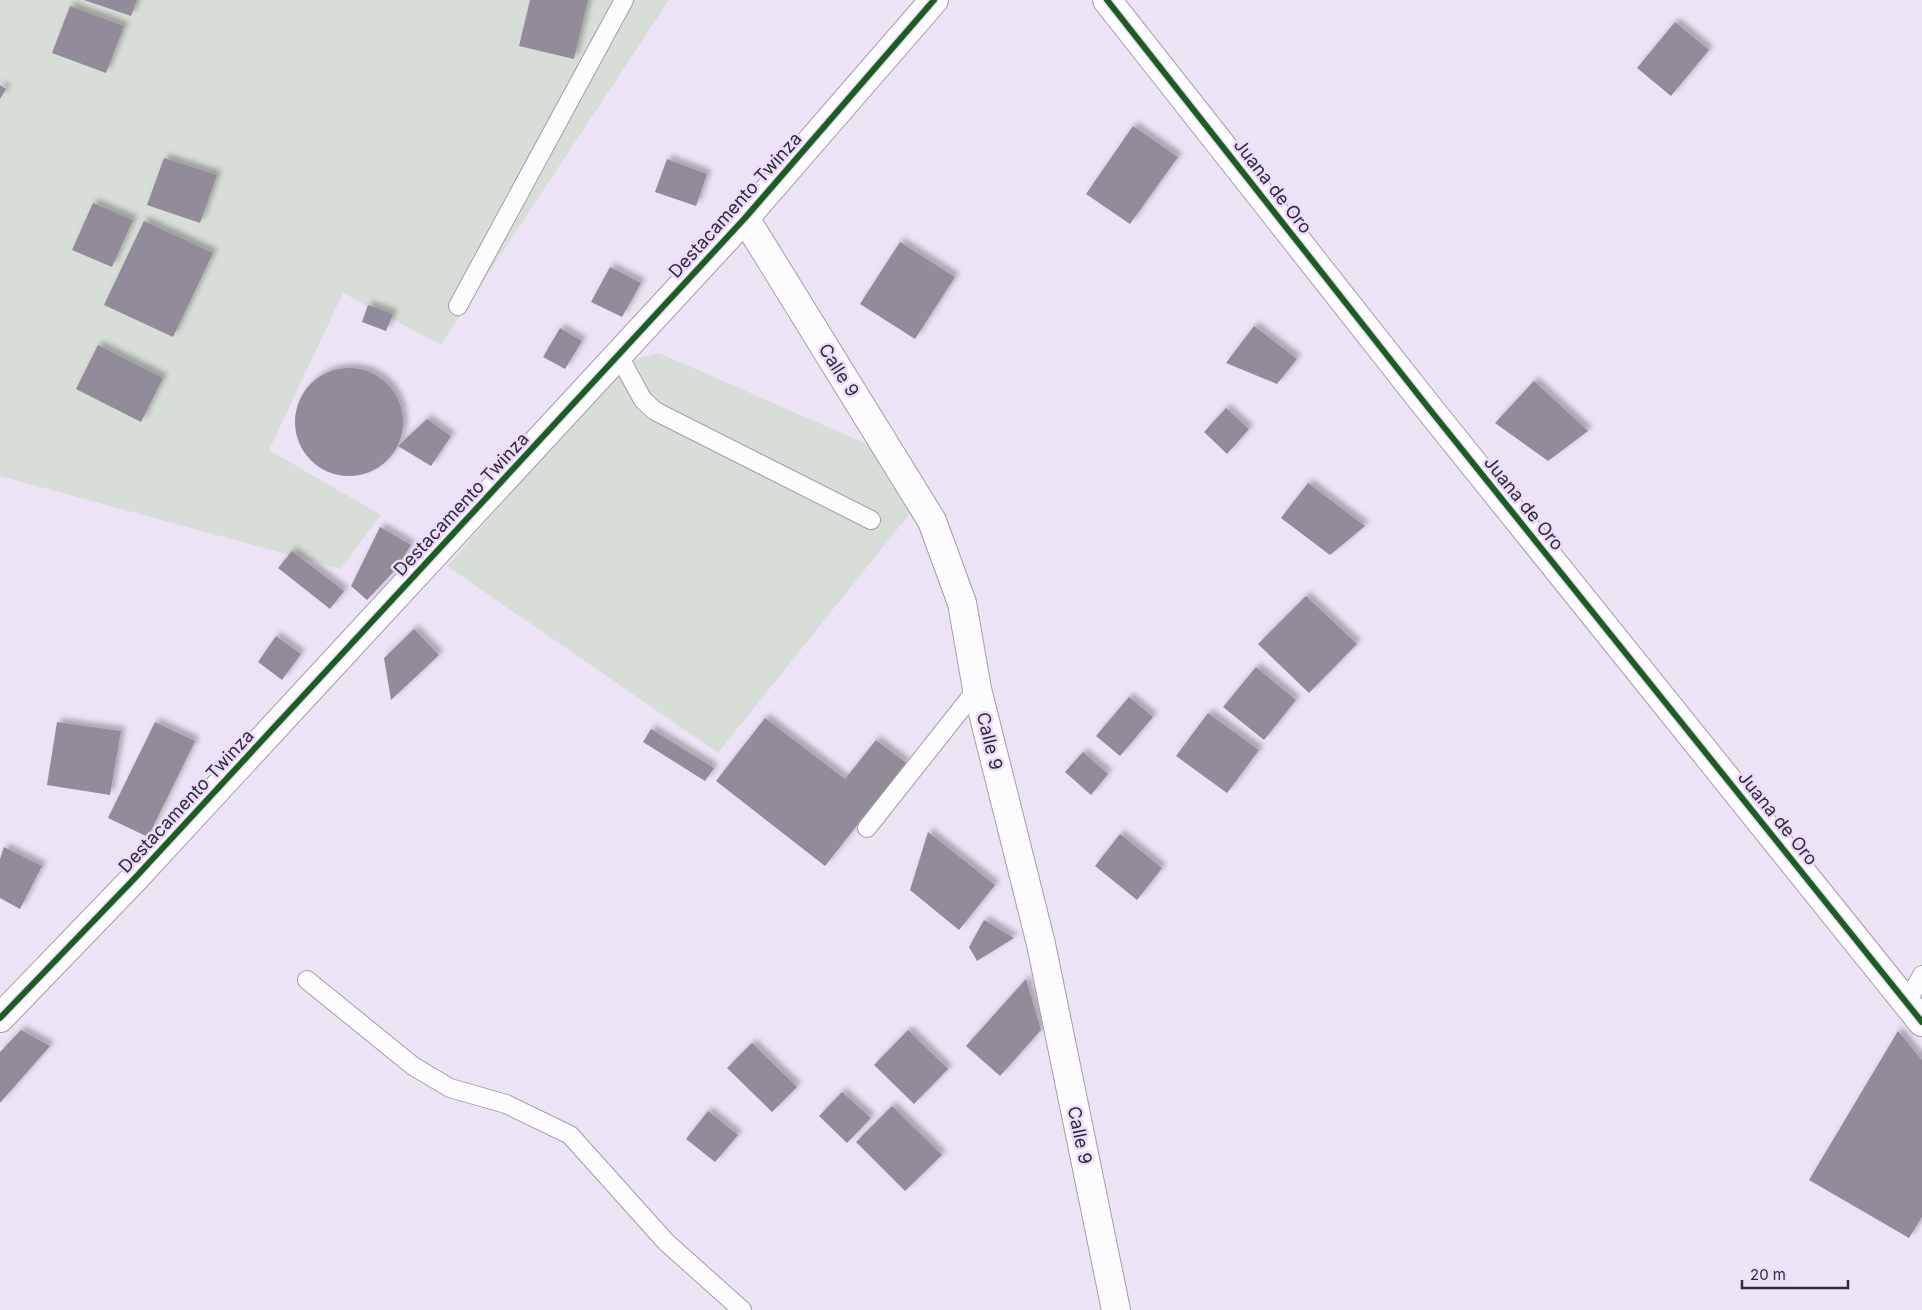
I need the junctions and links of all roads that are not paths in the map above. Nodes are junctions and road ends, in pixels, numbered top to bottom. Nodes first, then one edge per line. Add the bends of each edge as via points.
1 (624, 0) edge
2 (934, 0) edge
3 (1107, 0) edge
4 (745, 218) junction
5 (458, 306) dead end
6 (619, 356) junction
7 (871, 520) dead end
8 (977, 689) junction
9 (868, 828) dead end
10 (1922, 975) edge
11 (307, 980) dead end
12 (1914, 1012) edge
13 (0, 1018) edge
14 (742, 1310) edge
15 (1116, 1310) edge

1 - 5 lane
2 - 4 street, Destacamento Twinza
3 - 12 street, Juana de Oro via 1427,406
4 - 6 street, Destacamento Twinza
4 - 8 street, Calle 9 via 932,521 962,603
6 - 7 lane via 643,400 655,411
6 - 13 street, Destacamento Twinza via 134,879
8 - 9 lane
8 - 15 street, Calle 9 via 1041,944
10 - 12 lane
11 - 14 lane via 413,1066 450,1088 506,1104 570,1135 666,1242

